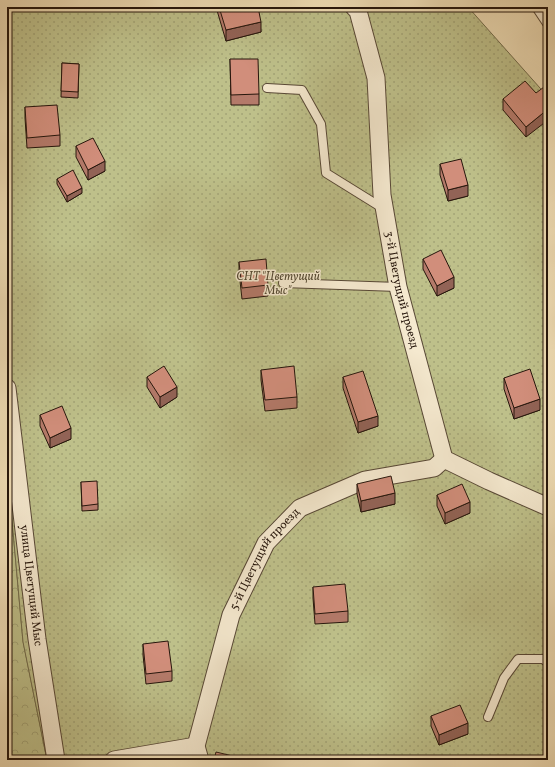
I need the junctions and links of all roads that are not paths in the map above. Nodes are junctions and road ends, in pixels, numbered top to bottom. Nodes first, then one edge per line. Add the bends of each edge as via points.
1 (354, 7) edge
2 (536, 7) edge
3 (548, 25) edge
4 (267, 88) dead end
5 (384, 210) junction
6 (283, 283) dead end
7 (398, 287) junction
8 (7, 388) edge
9 (444, 459) junction
10 (548, 507) edge
11 (548, 663) edge
12 (488, 718) dead end
13 (198, 753) edge
14 (56, 760) edge
15 (114, 760) edge

1 - 5 street, 3-й Цветущий проезд via 358,11 376,78
2 - 3 lane
4 - 5 lane via 302,90 321,124 326,173
5 - 7 street, 3-й Цветущий проезд
6 - 7 lane
7 - 9 street, 3-й Цветущий проезд
8 - 14 street, улица Цветущий Мыс via 37,639
9 - 10 street
9 - 13 street, 5-й Цветущий проезд via 434,468 365,480 300,508 266,543 231,615
11 - 12 lane via 543,659 518,659 504,678
13 - 15 street

